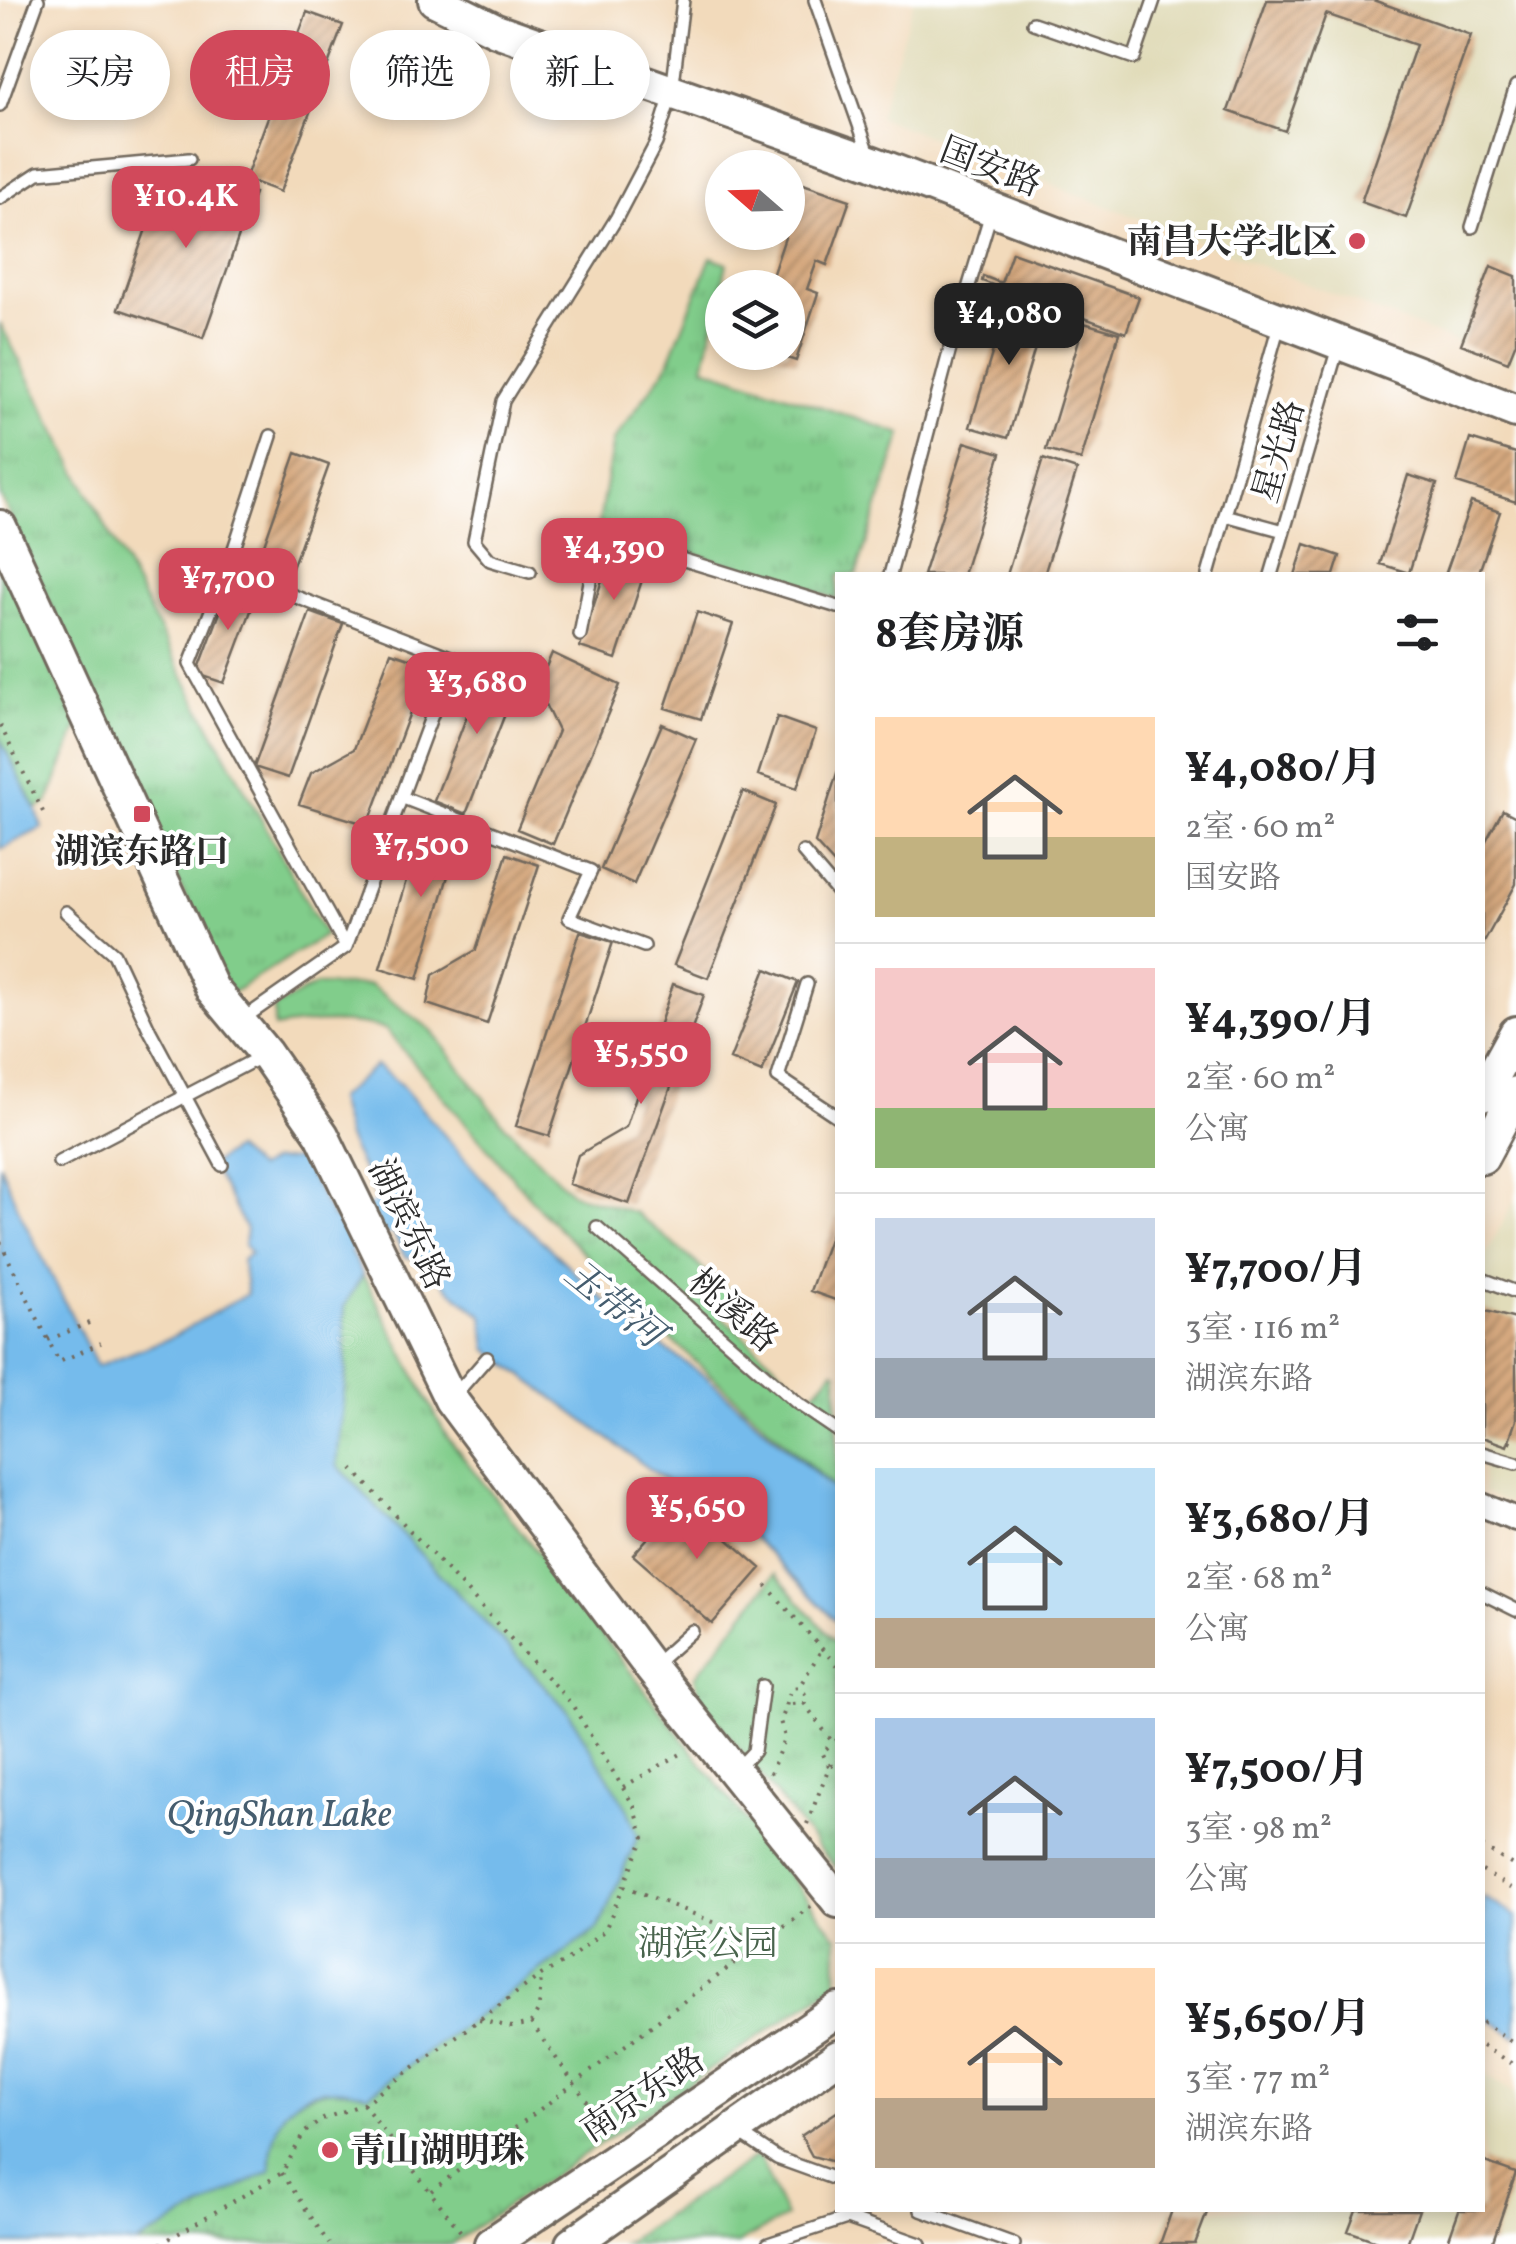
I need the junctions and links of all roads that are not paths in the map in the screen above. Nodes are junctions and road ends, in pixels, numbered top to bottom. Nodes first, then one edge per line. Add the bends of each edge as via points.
1 (38, 0) edge
2 (436, 0) edge
3 (684, 0) edge
4 (815, 0) edge
5 (1154, 0) edge
6 (1032, 23) dead end
7 (1516, 86) edge
8 (672, 92) junction
9 (0, 105) edge
10 (189, 158) dead end
11 (872, 163) junction
12 (0, 198) edge
13 (992, 209) junction
14 (1472, 227) dead end
15 (1280, 320) junction
16 (1339, 344) junction
17 (1516, 411) edge
18 (271, 436) dead end
19 (1225, 514) junction
20 (0, 527) edge
21 (1284, 531) junction
22 (227, 570) junction
23 (530, 572) dead end
24 (891, 572) edge
25 (1209, 572) edge
26 (1272, 572) edge
27 (835, 606) edge
28 (580, 635) dead end
29 (402, 797) junction
30 (803, 852) dead end
31 (835, 889) edge
32 (66, 912) dead end
33 (644, 946) dead end
34 (346, 947) junction
35 (807, 984) dead end
36 (239, 1022) junction
37 (1516, 1033) edge
38 (266, 1054) junction
39 (1485, 1090) edge
40 (1516, 1093) edge
41 (186, 1094) junction
42 (835, 1115) edge
43 (1485, 1151) edge
44 (60, 1162) dead end
45 (222, 1165) dead end
46 (597, 1227) dead end
47 (1485, 1280) edge
48 (1516, 1292) edge
49 (487, 1358) dead end
50 (451, 1400) junction
51 (835, 1428) edge
52 (1485, 1453) edge
53 (1516, 1463) edge
54 (1485, 1506) edge
55 (1516, 1520) edge
56 (1485, 1594) edge
57 (1516, 1610) edge
58 (692, 1631) dead end
59 (651, 1668) junction
60 (763, 1686) dead end
61 (734, 1772) junction
62 (832, 1886) edge
63 (835, 2012) edge
64 (835, 2059) edge
65 (734, 2130) junction
66 (835, 2179) edge
67 (926, 2212) edge
68 (478, 2240) edge
69 (572, 2244) edge
70 (768, 2244) edge
71 (920, 2244) edge
72 (1014, 2244) edge

1 - 9 lane
2 - 8 street, 国安路 via 496,30
3 - 8 lane
4 - 11 lane
5 - 6 lane via 1134,58
7 - 14 lane
8 - 11 street, 国安路
8 - 23 lane via 656,143 616,219 503,400 474,540 490,560
10 - 12 lane via 38,173
11 - 13 street, 国安路
13 - 15 street, 国安路
13 - 24 lane
15 - 16 street, 国安路
15 - 19 lane
16 - 17 street, 国安路
16 - 21 lane, 星光路
18 - 22 lane
19 - 21 lane
19 - 25 lane
20 - 36 street, 湖滨东路 via 212,990
21 - 26 lane, 星光路
22 - 29 lane via 453,658
22 - 34 lane via 190,664
27 - 28 lane via 599,534
29 - 33 lane via 591,871 568,918
29 - 34 lane
30 - 31 lane
32 - 41 lane via 114,954
34 - 36 lane
35 - 42 lane via 778,1077
36 - 38 street, 湖滨东路
37 - 39 street
38 - 41 lane
38 - 50 street, 湖滨东路 via 322,1136
40 - 43 street
41 - 44 lane
41 - 45 lane
46 - 51 lane, 桃溪路
47 - 48 lane
49 - 50 lane
50 - 59 street, 湖滨东路
52 - 53 lane
54 - 55 street
56 - 57 lane
58 - 59 lane
59 - 61 street, 湖滨东路
60 - 61 lane via 754,1751
61 - 62 street, 湖滨东路
63 - 68 street, 南京东路
64 - 65 street
65 - 66 lane via 776,2158
65 - 69 street
67 - 72 lane
70 - 71 lane via 848,2218

